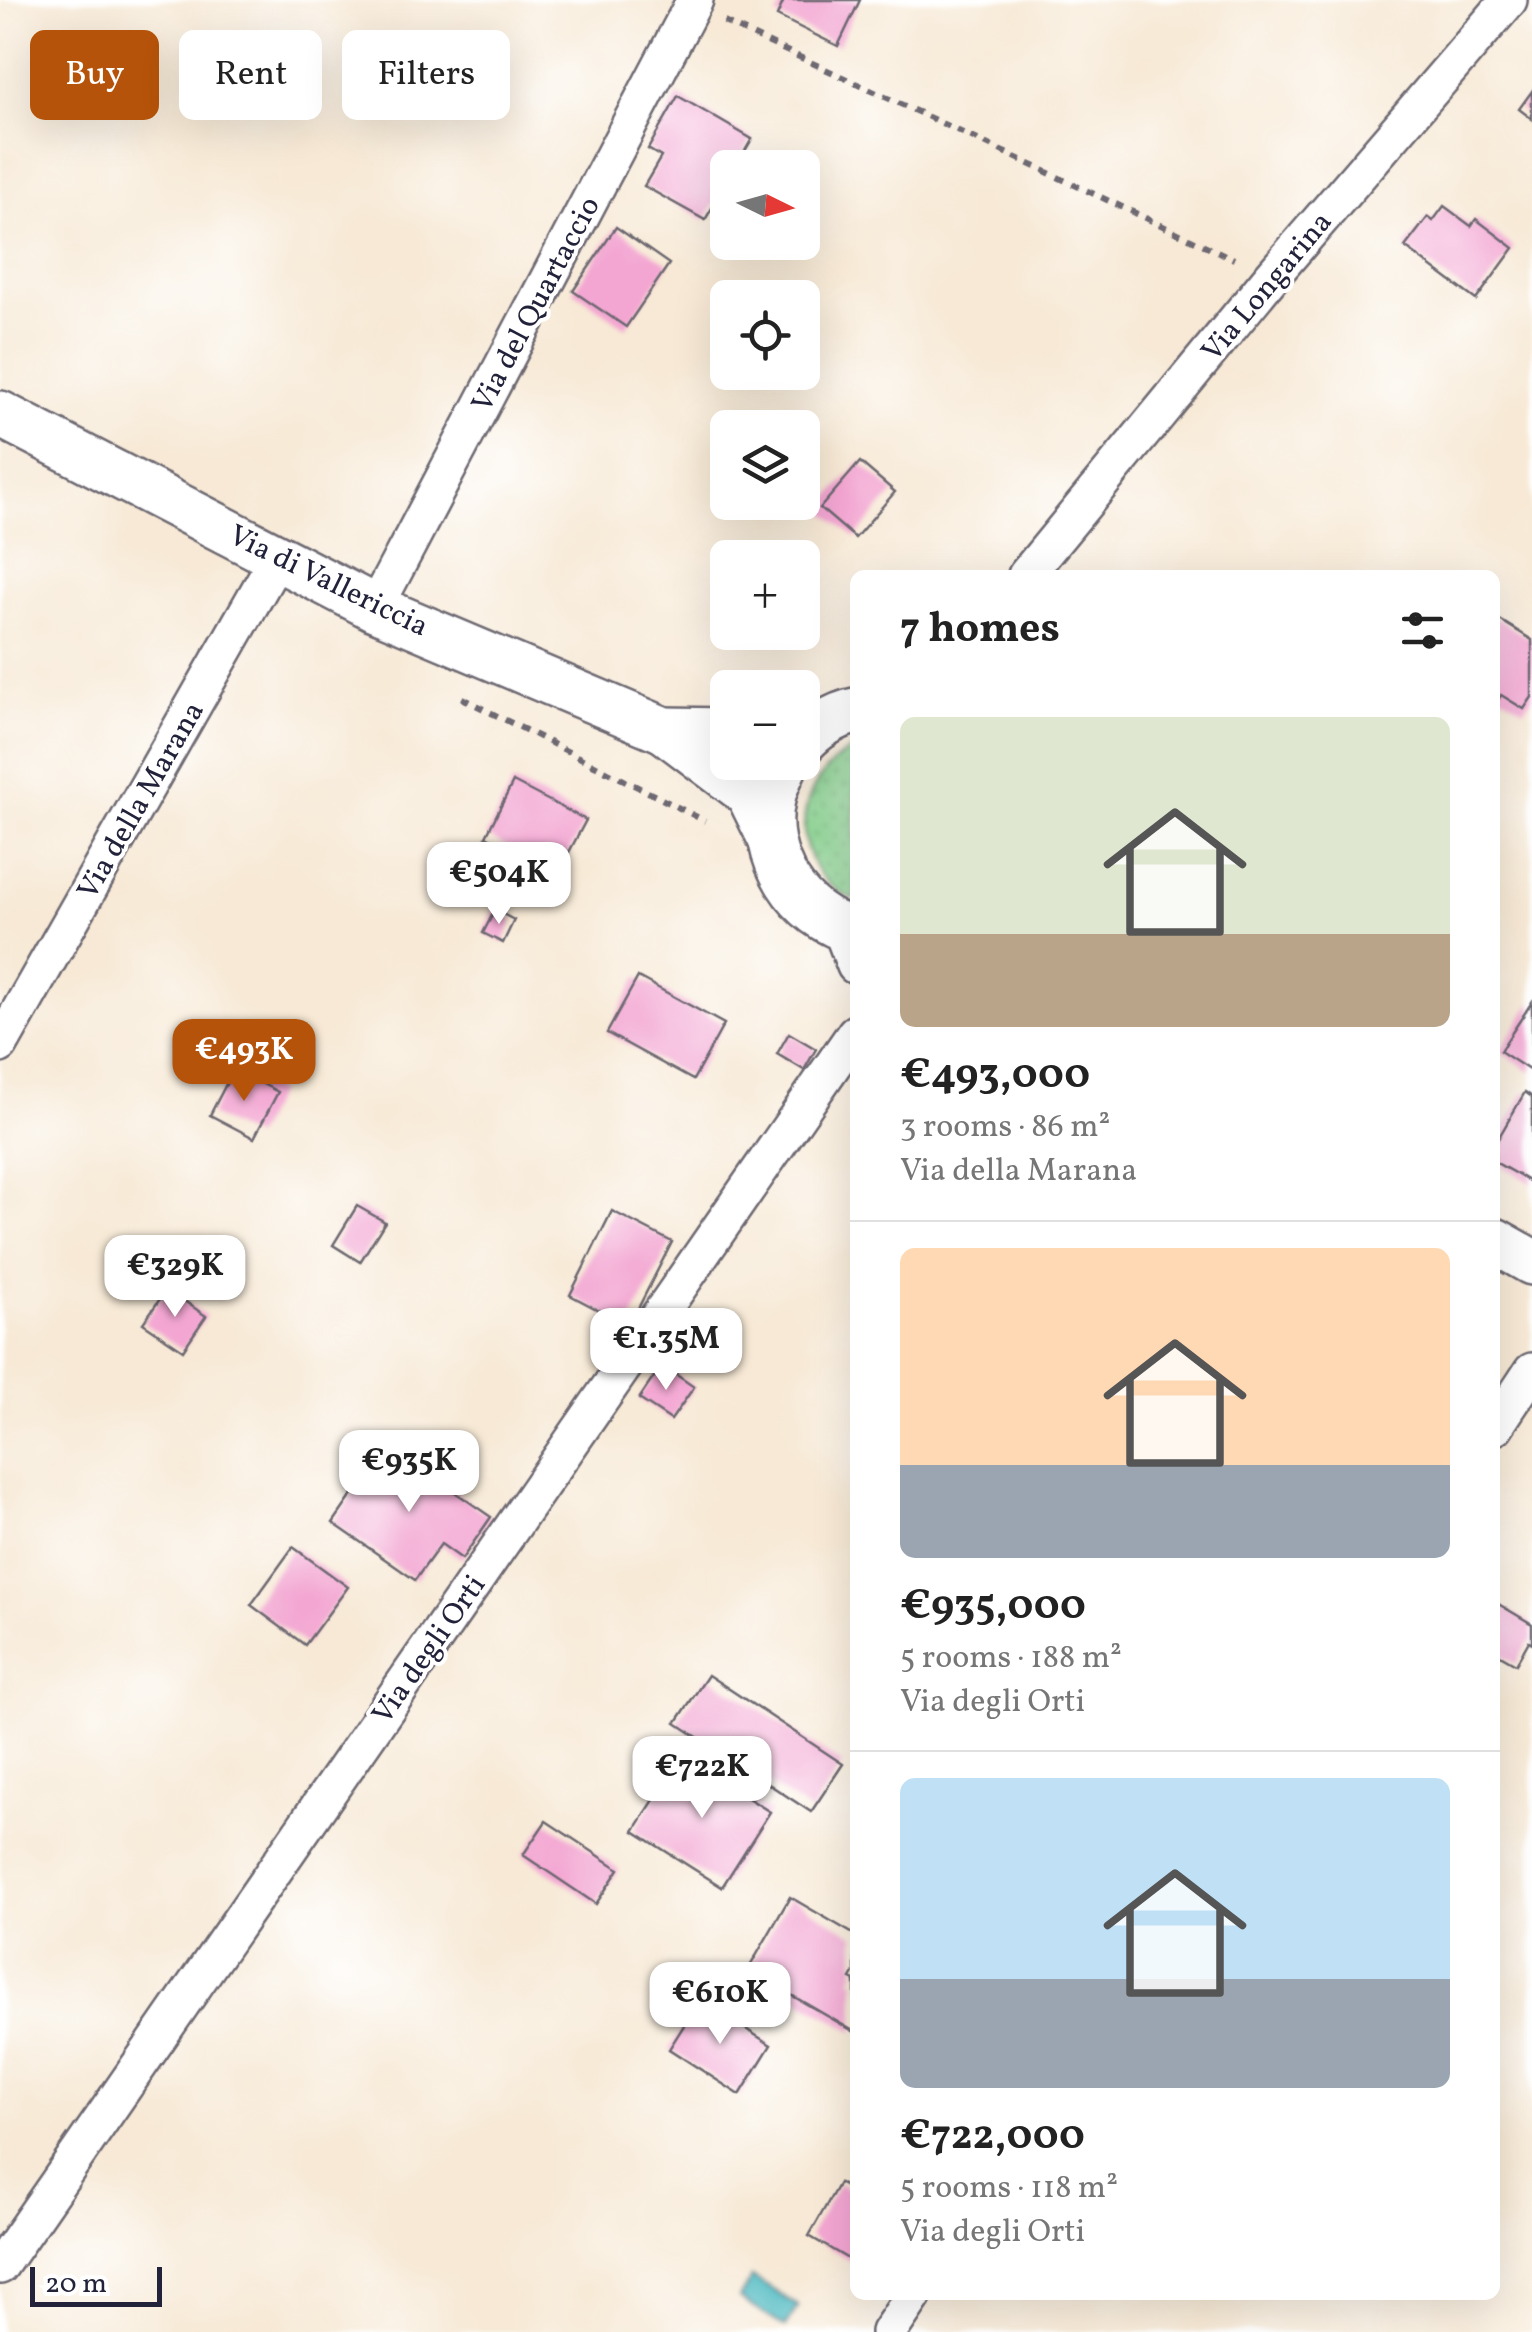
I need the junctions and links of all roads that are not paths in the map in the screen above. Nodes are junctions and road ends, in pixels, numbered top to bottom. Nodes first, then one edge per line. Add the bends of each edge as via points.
1 (1510, 0) edge
2 (693, 4) edge
3 (0, 414) edge
4 (279, 556) junction
5 (1030, 570) edge
6 (375, 608) junction
7 (850, 713) edge
8 (664, 730) junction
9 (820, 730) edge
10 (710, 731) edge
11 (782, 780) edge
12 (770, 839) junction
13 (850, 941) edge
14 (850, 1040) edge
15 (0, 1044) edge
16 (1500, 1244) edge
17 (1532, 1262) edge
18 (1532, 1371) edge
19 (1500, 1419) edge
20 (0, 2266) edge
21 (911, 2300) edge
22 (890, 2332) edge

1 - 5 street, Via Longarina
2 - 6 street, Via del Quartaccio
3 - 4 street, Via di Vallericcia
4 - 6 street, Via di Vallericcia
4 - 15 street, Via della Marana
6 - 8 street, Via di Vallericcia
7 - 9 street
8 - 10 street, Via di Vallericcia
8 - 12 street, Via di Vallericcia via 750,794
11 - 12 street via 772,800
12 - 13 street, Via di Vallericcia via 783,876
14 - 20 street, Via degli Orti
16 - 17 street
18 - 19 street
21 - 22 street

